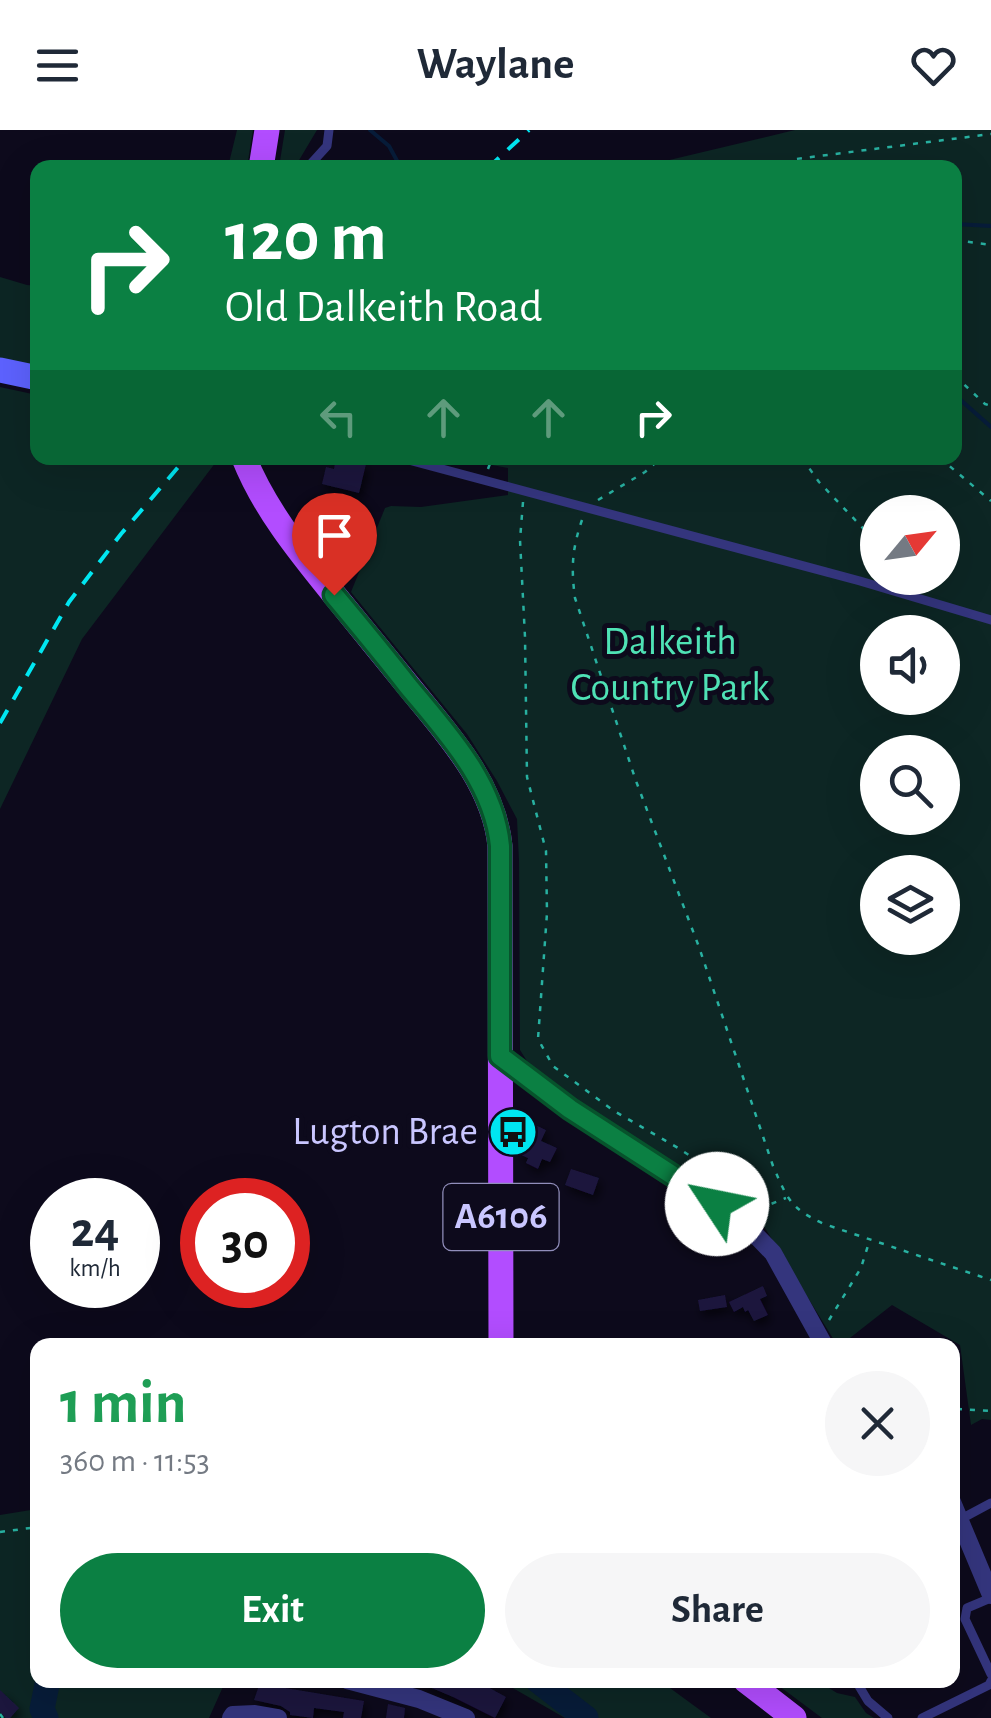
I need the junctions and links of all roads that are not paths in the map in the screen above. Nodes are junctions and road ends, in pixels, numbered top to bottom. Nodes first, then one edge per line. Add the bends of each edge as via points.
1 (267, 130) edge
2 (329, 130) edge
3 (262, 160) edge
4 (313, 160) edge
5 (0, 370) edge
6 (30, 376) edge
7 (247, 465) edge
8 (428, 465) edge
9 (991, 620) edge
10 (500, 1056) junction
11 (501, 1338) edge
12 (820, 1338) edge
13 (991, 1503) edge
14 (960, 1516) edge
15 (962, 1520) junction
16 (991, 1596) edge
17 (991, 1677) edge
18 (377, 1688) edge
19 (755, 1688) edge
20 (859, 1688) edge
21 (231, 1718) edge
22 (278, 1718) edge
23 (465, 1718) edge
24 (794, 1718) edge
25 (888, 1718) edge
26 (922, 1718) edge

1 - 3 main road
2 - 4 lane via 329,142
5 - 6 street
7 - 10 main road, A6106 via 275,518 454,742 491,806 500,846
8 - 9 lane
10 - 11 main road, A6106
10 - 12 street via 746,1225 773,1252
13 - 15 lane
14 - 15 street
15 - 16 street
16 - 17 lane via 966,1608 965,1619
17 - 26 lane
18 - 23 street
19 - 24 main road
20 - 25 lane
21 - 22 street

